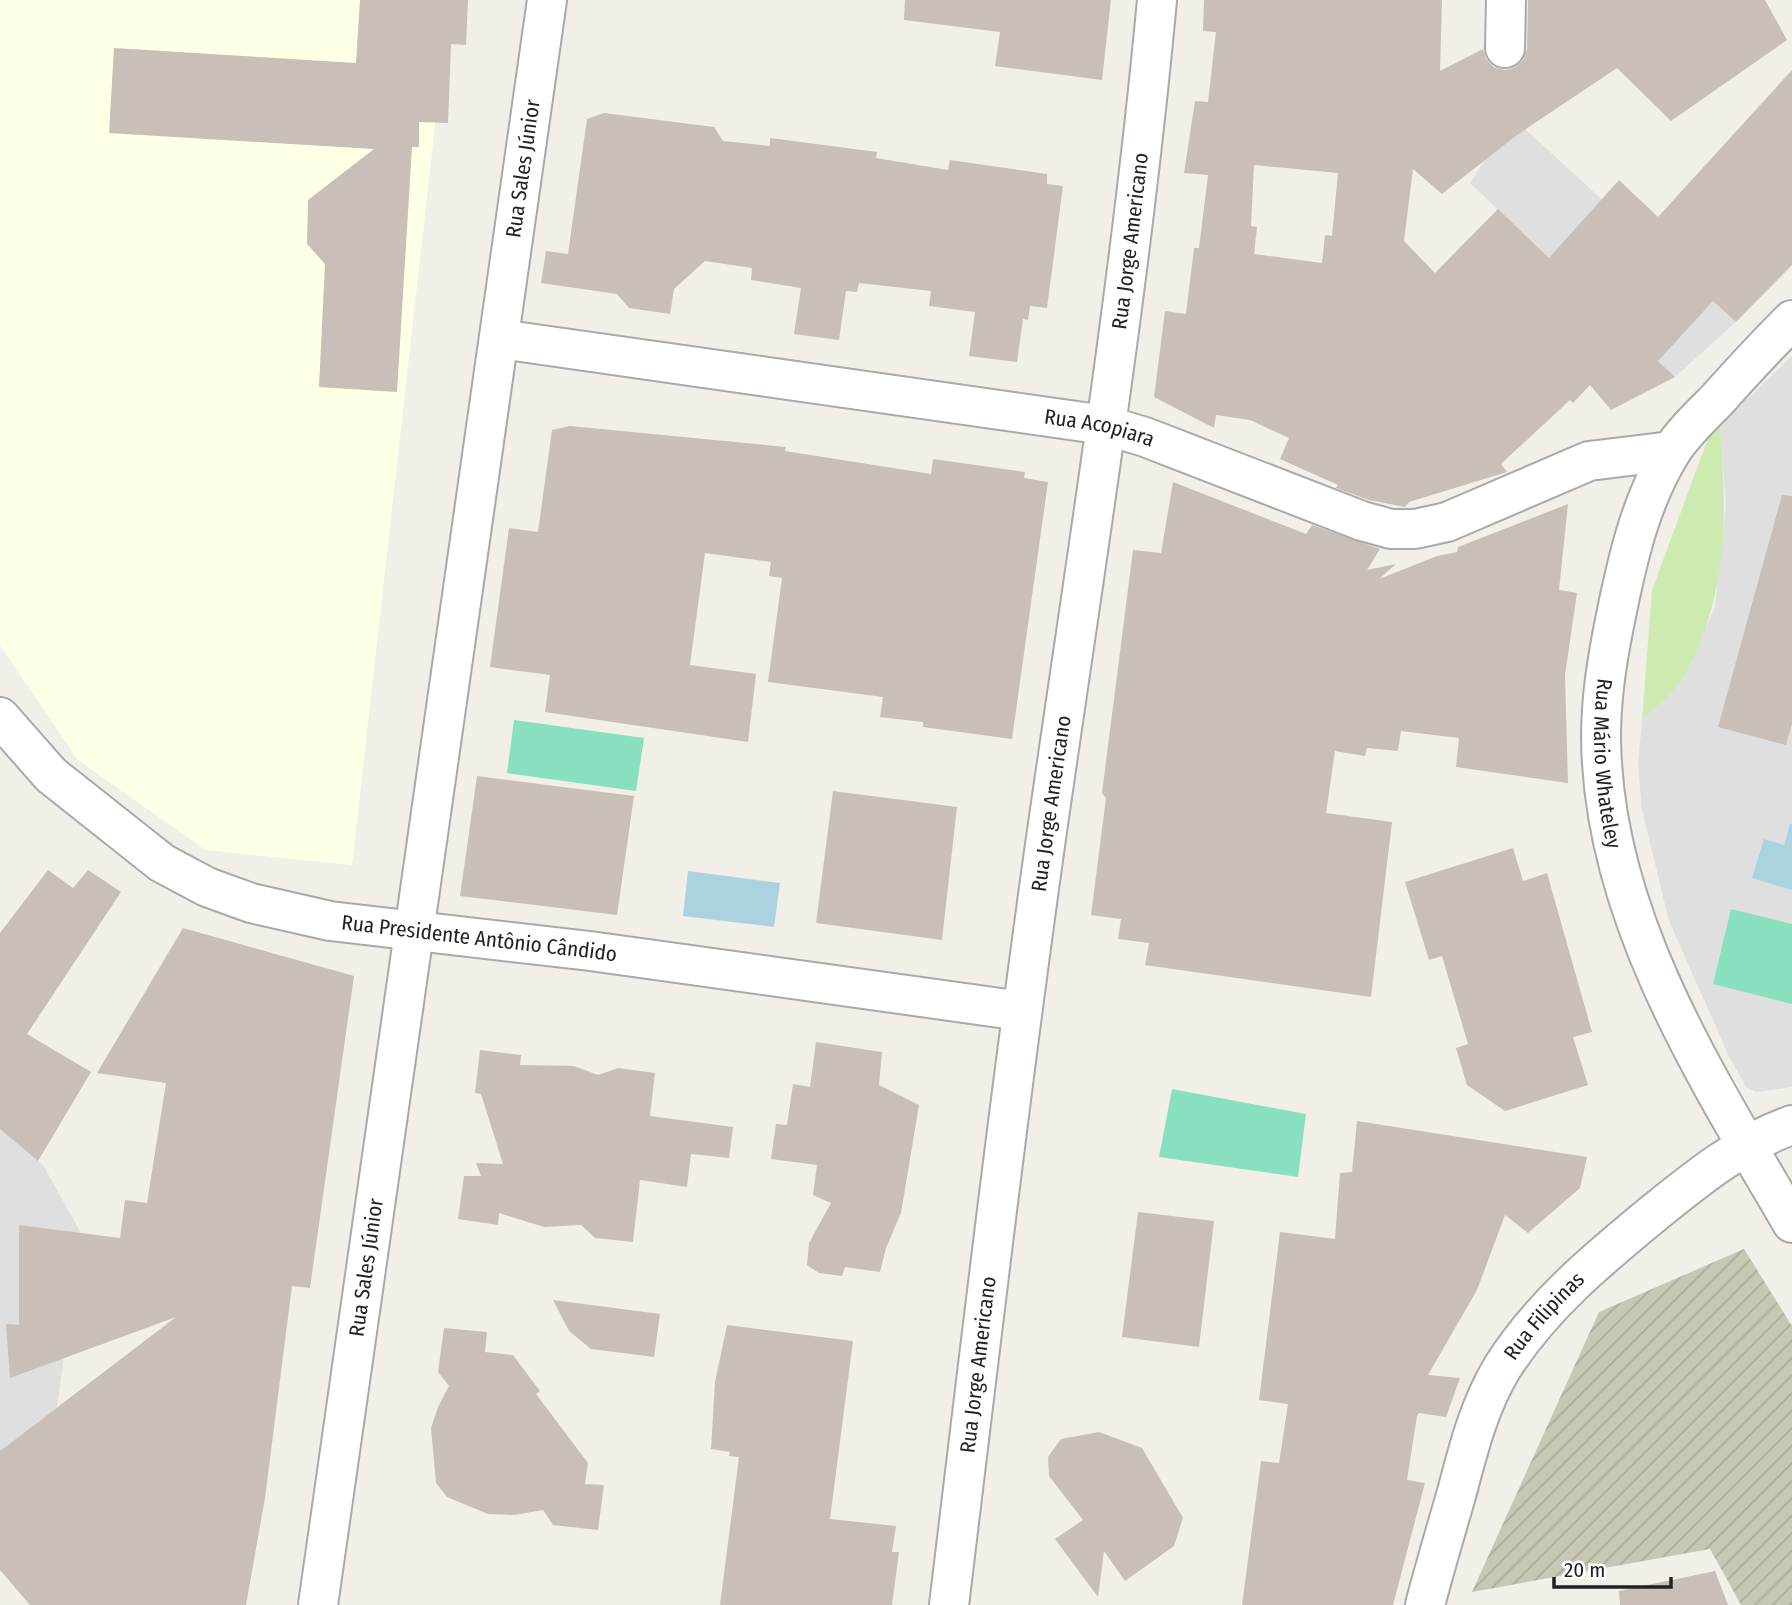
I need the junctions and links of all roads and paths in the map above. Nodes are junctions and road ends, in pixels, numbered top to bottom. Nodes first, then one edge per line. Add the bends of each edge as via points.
1 (547, 0) edge
2 (1157, 0) edge
3 (1506, 0) edge
4 (1505, 48) dead end
5 (1792, 320) edge
6 (500, 339) junction
7 (1105, 425) junction
8 (1671, 451) junction
9 (0, 717) edge
10 (413, 930) junction
11 (1022, 1011) junction
12 (1792, 1125) edge
13 (1748, 1146) junction
14 (1792, 1223) edge
15 (318, 1605) edge
16 (949, 1605) edge
17 (1426, 1605) edge

1 - 6 street, Rua Sales Júnior
2 - 7 street, Rua Jorge Americano
3 - 4 street
5 - 8 street, Rua Mário Whateley
6 - 7 street, Rua Acopiara
6 - 10 street, Rua Sales Júnior
7 - 8 street, Rua Acopiara via 1391,529 1447,522 1588,460
7 - 11 street, Rua Jorge Americano
8 - 13 street, Rua Mário Whateley via 1640,516 1627,563 1601,704 1602,764 1611,830 1650,957 1695,1052
9 - 10 street, Rua Presidente Antônio Cândido via 51,775 162,863 207,887 251,903 330,920
10 - 11 street, Rua Presidente Antônio Cândido via 590,950
10 - 15 street, Rua Sales Júnior
11 - 16 street, Rua Jorge Americano
12 - 13 street, Rua Filipinas
13 - 14 street, Rua Mário Whateley
13 - 17 street, Rua Filipinas via 1703,1174 1598,1259 1528,1333 1502,1369 1469,1449

